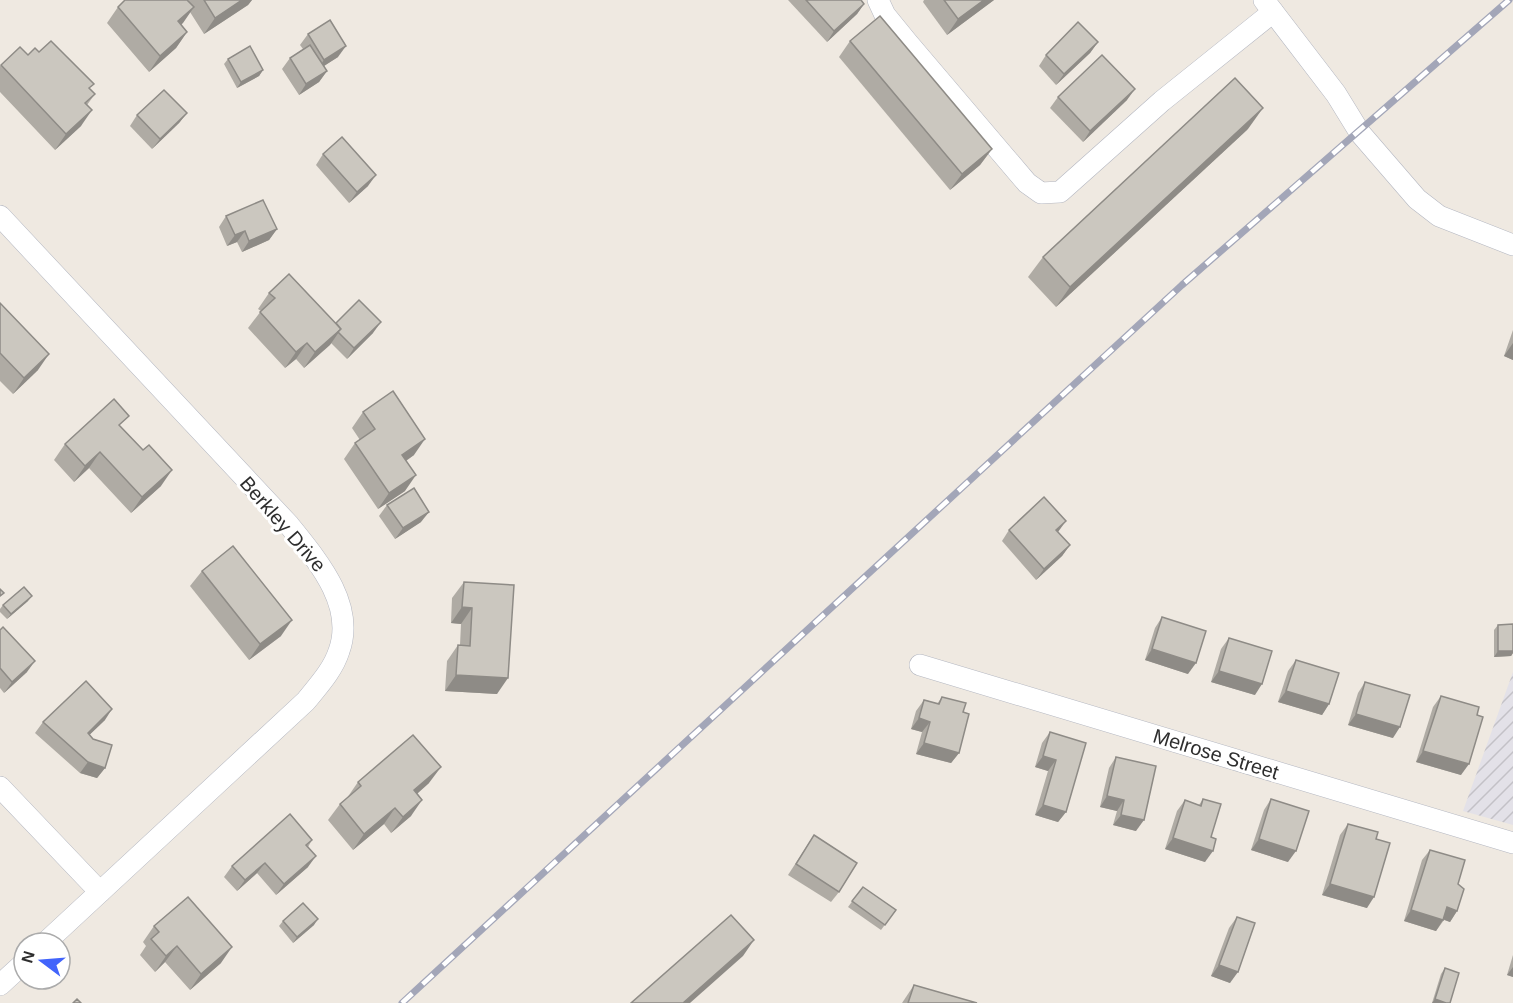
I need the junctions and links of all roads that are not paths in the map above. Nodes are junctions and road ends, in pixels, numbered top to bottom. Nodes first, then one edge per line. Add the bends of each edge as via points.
1 (878, 0) edge
2 (1268, 6) edge
3 (0, 216) edge
4 (1513, 245) edge
5 (920, 665) dead end
6 (0, 787) edge
7 (1513, 843) edge
8 (99, 892) junction
9 (58, 931) edge
10 (12, 974) edge
11 (0, 985) edge

1 - 2 street via 907,42 1027,183 1041,193 1060,192
2 - 4 street via 1336,94 1360,133 1424,205 1439,216
3 - 8 street, Berkley Drive via 289,525 324,568 336,592 343,631 340,651 306,701
5 - 7 street, Melrose Street
6 - 8 street
8 - 9 street, Berkley Drive
10 - 11 street

